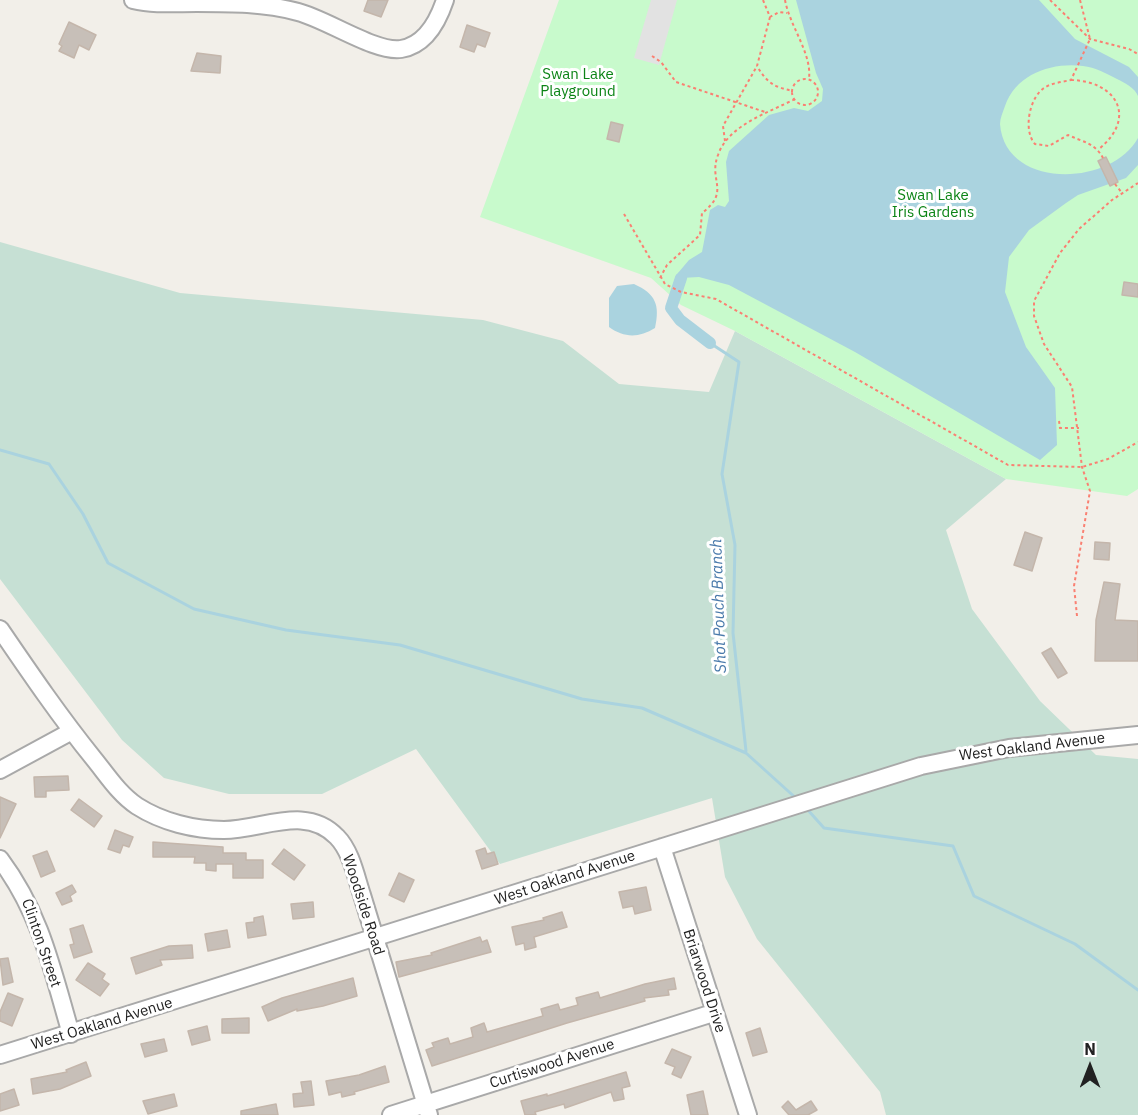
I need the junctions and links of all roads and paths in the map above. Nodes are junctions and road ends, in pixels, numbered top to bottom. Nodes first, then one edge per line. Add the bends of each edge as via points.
1 (133, 0) edge
2 (445, 0) edge
3 (763, 0) edge
4 (785, 0) edge
5 (1050, 0) edge
6 (1080, 0) edge
7 (788, 13) junction
8 (770, 17) junction
9 (1090, 39) junction
10 (1138, 54) edge
11 (652, 56) dead end
12 (757, 66) junction
13 (809, 79) junction
14 (1071, 80) junction
15 (793, 91) junction
16 (795, 99) junction
17 (736, 101) junction
18 (765, 112) junction
19 (725, 142) junction
20 (1098, 149) junction
21 (1103, 158) dead end
22 (1138, 183) edge
23 (1115, 184) dead end
24 (1122, 193) junction
25 (624, 214) dead end
26 (660, 278) junction
27 (1059, 422) dead end
28 (1079, 428) junction
29 (1138, 442) edge
30 (1082, 467) junction
31 (1077, 616) dead end
32 (0, 629) edge
33 (72, 731) junction
34 (1138, 735) edge
35 (0, 770) edge
36 (662, 847) junction
37 (0, 859) edge
38 (375, 939) junction
39 (713, 1013) junction
40 (71, 1034) junction
41 (0, 1055) edge
42 (427, 1109) edge
43 (391, 1115) edge
44 (748, 1115) edge

1 - 2 street via 273,6 313,16 397,49 426,36
3 - 8 path
4 - 7 path
5 - 9 path
6 - 9 path
7 - 8 path
7 - 13 path via 808,59
8 - 12 path
9 - 10 path
9 - 14 path
11 - 17 path via 676,82
12 - 15 path via 774,87
12 - 17 path
13 - 15 path via 796,83
13 - 16 path via 818,88 817,97 807,104
14 - 20 path via 1081,80 1116,98 1122,120 1119,131
14 - 20 path via 1045,87 1038,93 1032,104 1030,138 1035,144 1049,146 1068,135
15 - 16 path
16 - 18 path
17 - 18 path
17 - 19 path via 723,126
18 - 19 path
19 - 26 path via 715,167 719,191 715,203 702,213 700,235 667,266
20 - 21 path
22 - 24 path
23 - 24 path
24 - 28 path via 1079,229 1060,253 1034,301 1034,316 1044,344 1072,387
25 - 26 path
26 - 30 path via 681,292 716,299 1008,465
27 - 28 path via 1060,428
28 - 30 path
29 - 30 path via 1108,459
30 - 31 path via 1090,491 1074,586
32 - 33 street, Woodside Road
33 - 35 street
33 - 38 street, Woodside Road via 121,793 167,821 224,830 291,819 309,820 326,828 344,846
34 - 36 street, West Oakland Avenue via 974,753
36 - 38 street, West Oakland Avenue
36 - 39 street, Briarwood Drive
37 - 40 street, Clinton Street via 34,915
38 - 40 street, West Oakland Avenue
38 - 42 street, Woodside Road
39 - 42 street, Curtiswood Avenue
39 - 44 street, Briarwood Drive
40 - 41 street, West Oakland Avenue
42 - 43 street, Curtiswood Avenue

